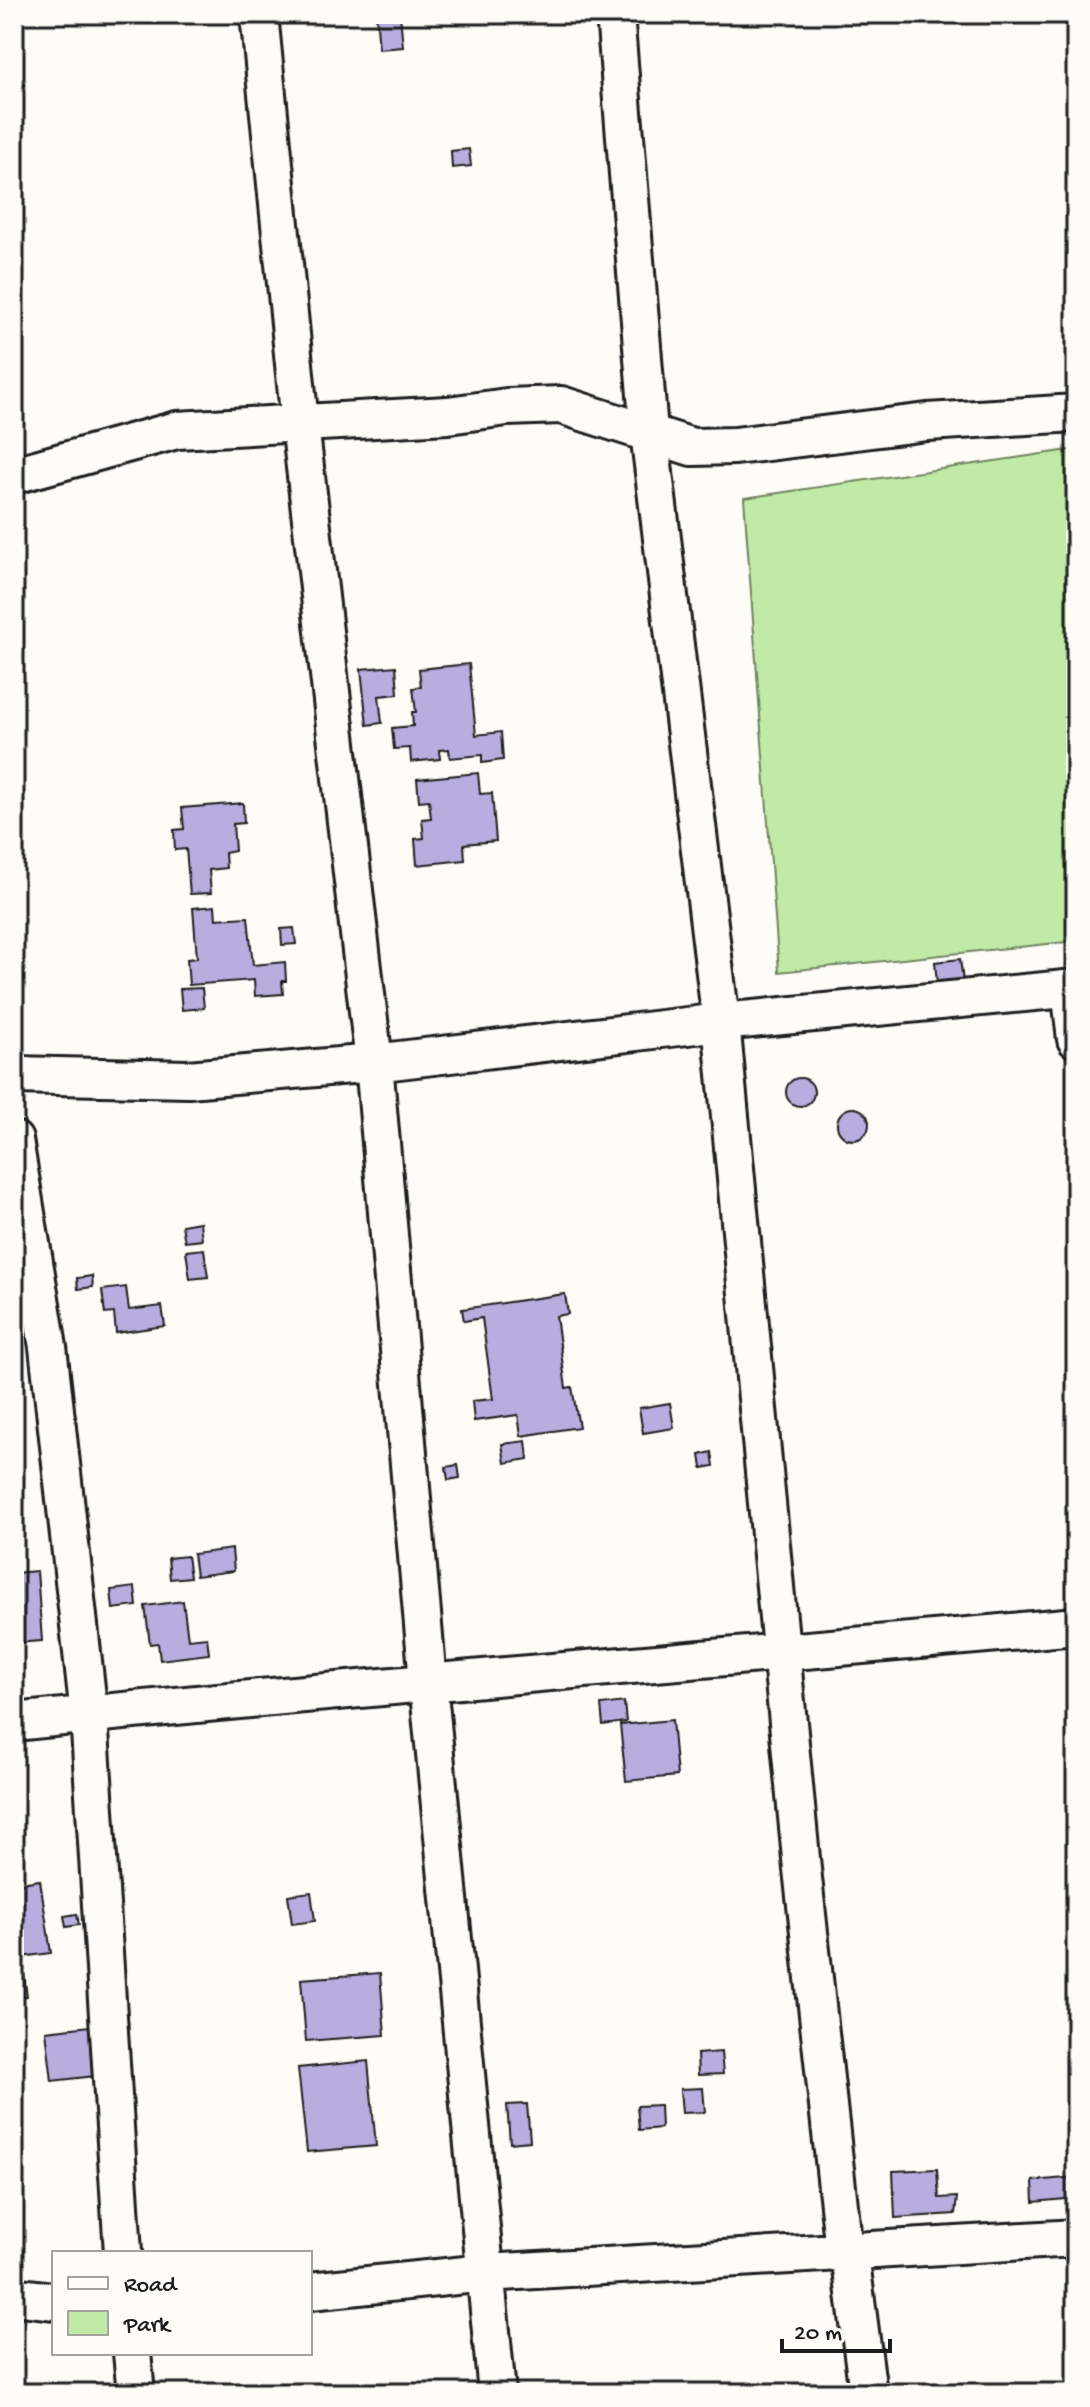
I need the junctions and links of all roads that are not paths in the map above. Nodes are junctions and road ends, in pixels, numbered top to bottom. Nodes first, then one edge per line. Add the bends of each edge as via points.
1 (259, 14) edge
2 (615, 14) edge
3 (1076, 413) edge
4 (300, 424) junction
5 (649, 432) junction
6 (14, 475) edge
7 (1073, 988) edge
8 (721, 1022) junction
9 (1076, 1039) edge
10 (374, 1063) junction
11 (14, 1075) edge
12 (14, 1140) edge
13 (1076, 1626) edge
14 (782, 1653) junction
15 (428, 1682) junction
16 (89, 1715) junction
17 (14, 1722) edge
18 (1076, 2238) edge
19 (123, 2251) edge
20 (844, 2251) junction
21 (485, 2273) junction
22 (312, 2291) edge
23 (132, 2355) edge
24 (136, 2393) edge
25 (497, 2393) edge
26 (868, 2393) edge

1 - 4 street
2 - 5 street
3 - 5 street via 927,422 735,446 692,447
4 - 5 street via 561,405
4 - 6 street via 177,430
4 - 10 street
5 - 8 street
7 - 8 street
7 - 9 street
8 - 10 street
8 - 14 street
10 - 11 street via 188,1079
10 - 15 street
12 - 16 street via 48,1347
13 - 14 street
14 - 15 street
14 - 20 street
15 - 16 street
15 - 21 street
16 - 17 street
16 - 19 street
18 - 20 street
20 - 21 street
20 - 26 street via 851,2262
21 - 22 street
21 - 25 street
23 - 24 street

